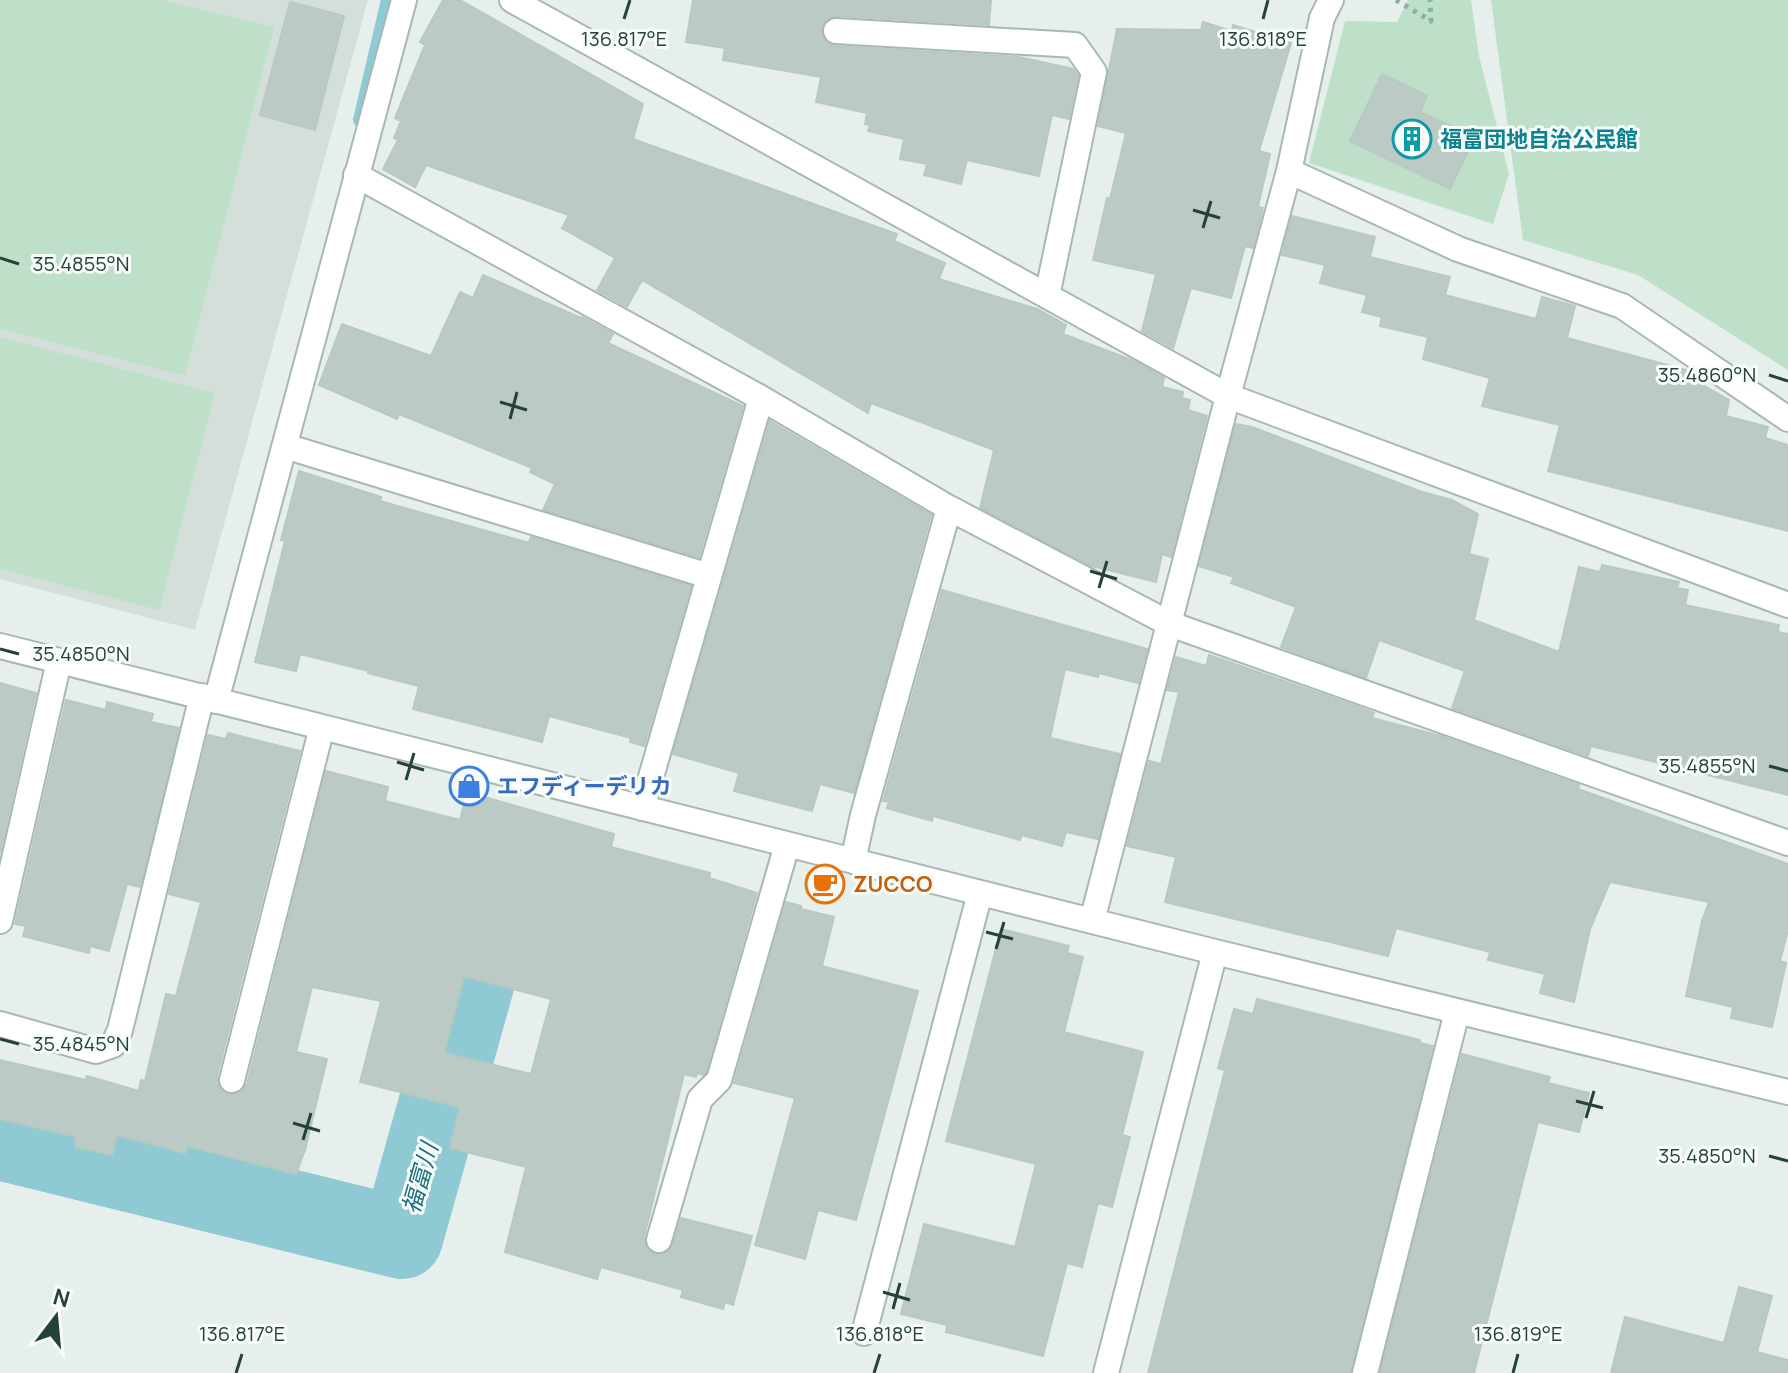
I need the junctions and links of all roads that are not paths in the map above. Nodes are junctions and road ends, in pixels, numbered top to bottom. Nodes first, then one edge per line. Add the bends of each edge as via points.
1 (404, 0) edge
2 (1331, 0) edge
3 (521, 2) edge
4 (836, 31) dead end
5 (1289, 171) junction
6 (356, 175) junction
7 (1047, 296) junction
8 (1228, 396) junction
9 (761, 398) junction
10 (1788, 419) edge
11 (285, 446) junction
12 (949, 508) junction
13 (709, 576) junction
14 (1788, 605) edge
15 (1170, 624) junction
16 (0, 646) edge
17 (59, 661) junction
18 (209, 698) junction
19 (322, 727) junction
20 (642, 808) junction
21 (1788, 843) edge
22 (787, 845) junction
23 (853, 861) junction
24 (980, 893) junction
25 (0, 921) edge
26 (1092, 921) junction
27 (1215, 952) junction
28 (1457, 1012) junction
29 (0, 1024) edge
30 (232, 1080) dead end
31 (1788, 1092) edge
32 (659, 1240) dead end
33 (864, 1333) dead end
34 (1106, 1373) edge
35 (1365, 1373) edge

1 - 6 street
2 - 5 street via 1322,18
3 - 7 street
4 - 7 street via 1075,45 1094,72
5 - 8 street
5 - 10 street via 1458,249 1622,306
6 - 9 street
6 - 11 street
7 - 8 street
8 - 14 street
8 - 15 street
9 - 12 street
9 - 13 street
11 - 13 street
11 - 18 street
12 - 15 street
12 - 23 street
13 - 20 street
15 - 21 street
15 - 26 street
16 - 17 street
17 - 18 street
17 - 25 street
18 - 19 street
18 - 29 street via 113,1045 96,1051
19 - 20 street
19 - 30 street
20 - 22 street
22 - 23 street
22 - 32 street via 719,1080 700,1099
23 - 24 street
24 - 26 street
24 - 33 street
26 - 27 street
27 - 28 street
27 - 34 street
28 - 31 street
28 - 35 street

